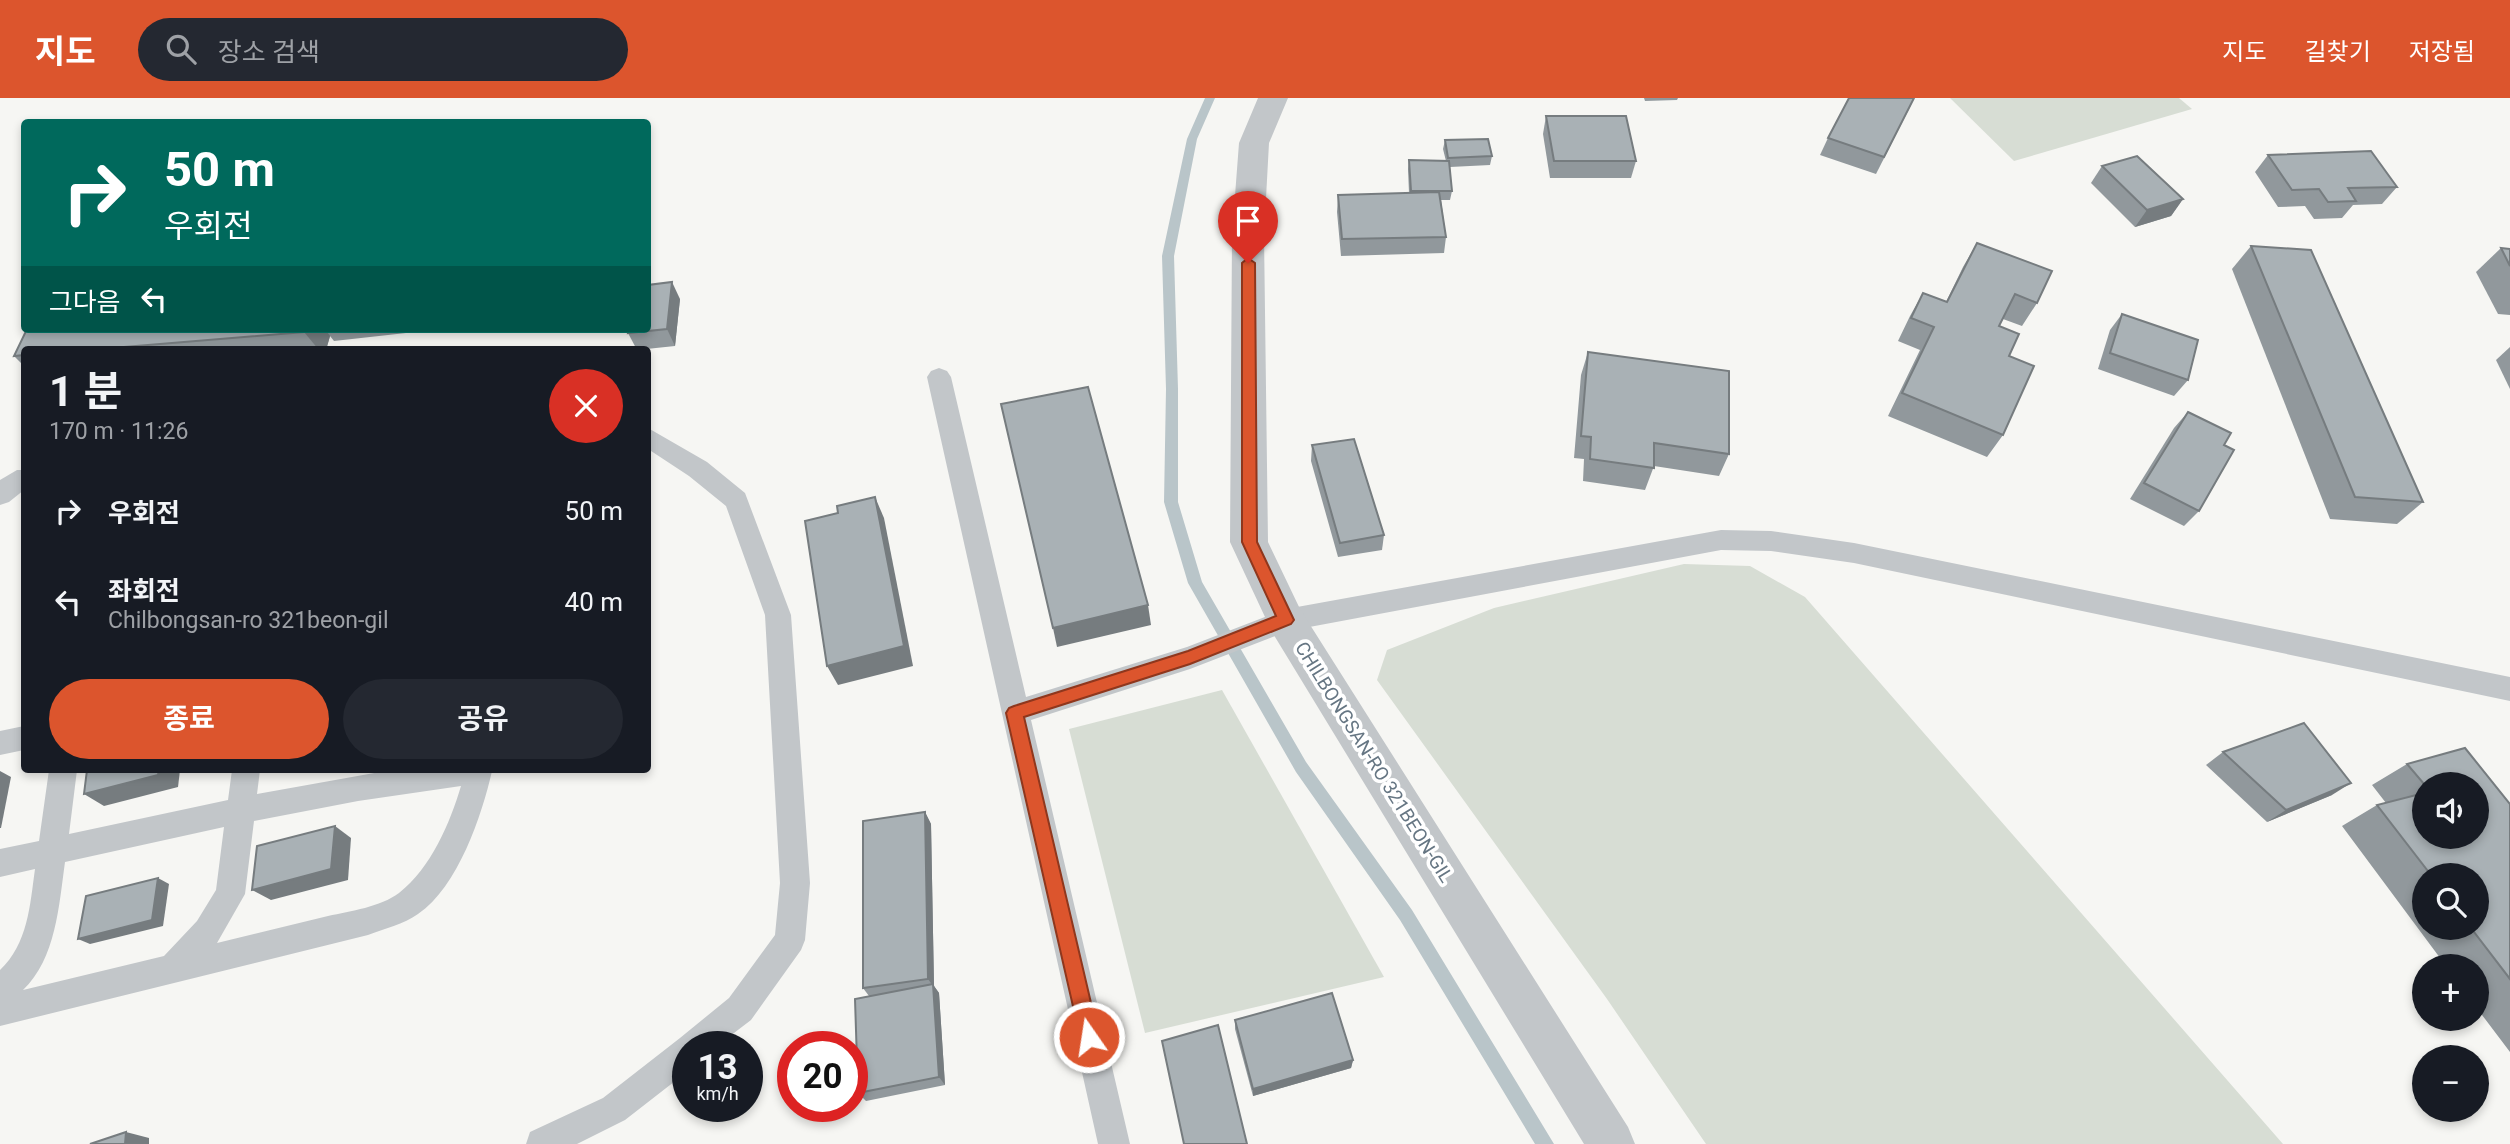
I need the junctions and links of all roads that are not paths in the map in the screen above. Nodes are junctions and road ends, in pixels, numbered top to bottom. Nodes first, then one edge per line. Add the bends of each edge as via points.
1 (1273, 98) edge
2 (939, 377) dead end
3 (651, 439) edge
4 (21, 480) edge
5 (0, 495) edge
6 (1286, 620) junction
7 (2510, 689) edge
8 (1014, 713) junction
9 (21, 739) edge
10 (0, 743) edge
11 (63, 773) edge
12 (246, 773) edge
13 (460, 773) edge
14 (478, 773) edge
15 (240, 811) junction
16 (50, 852) junction
17 (0, 863) edge
18 (172, 969) junction
19 (0, 990) edge
20 (0, 1011) edge
21 (712, 1031) edge
22 (672, 1064) edge
23 (542, 1144) edge
24 (1114, 1144) edge
25 (1611, 1144) edge

1 - 6 street, CHILBONGSAN-RO 321BEON-GIL via 1254,143 1248,235 1250,542
2 - 8 lane
3 - 21 lane via 736,500 778,615 795,883 790,940 740,1009
4 - 5 lane
6 - 7 lane via 1721,540 1771,541 1854,553
6 - 8 lane via 1190,657
6 - 25 street, CHILBONGSAN-RO 321BEON-GIL
8 - 24 lane
9 - 10 lane
11 - 16 lane
12 - 15 lane
13 - 15 lane
14 - 18 lane via 447,856 411,902 368,921
15 - 16 lane
15 - 18 lane via 230,894 208,931
16 - 17 lane
16 - 19 lane via 41,929 20,971
18 - 20 lane
22 - 23 lane via 614,1109

